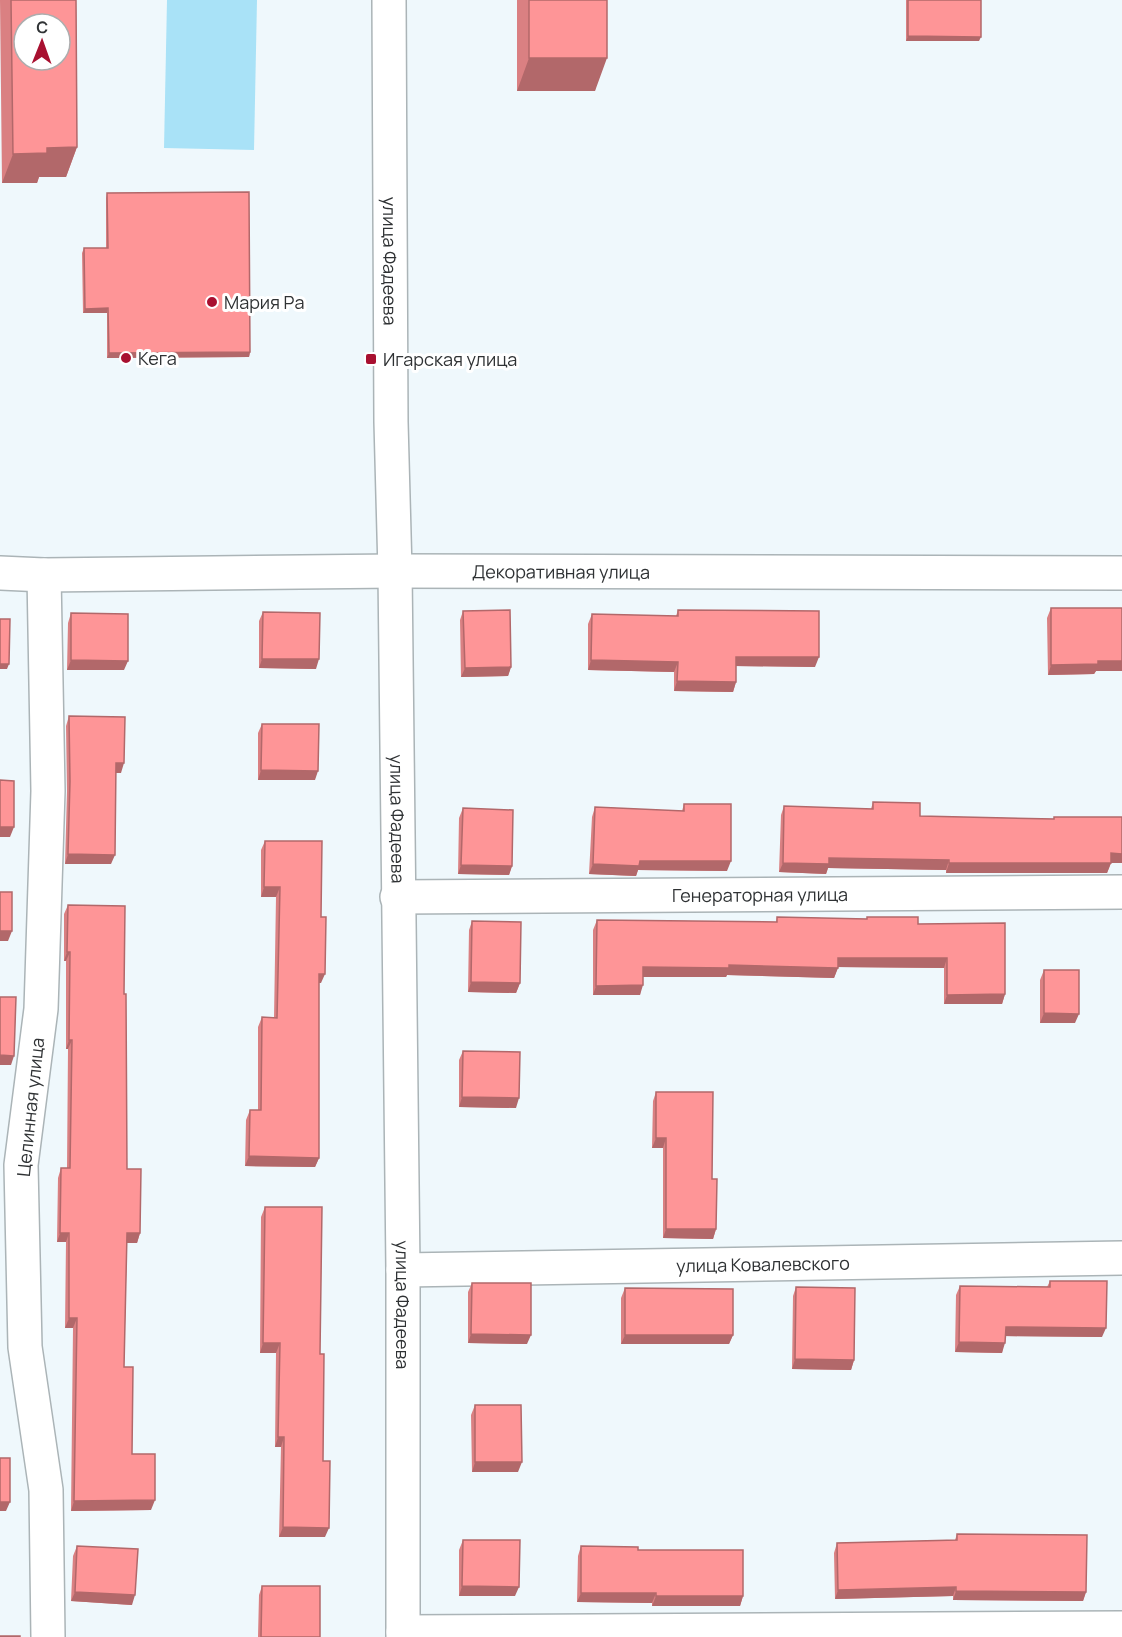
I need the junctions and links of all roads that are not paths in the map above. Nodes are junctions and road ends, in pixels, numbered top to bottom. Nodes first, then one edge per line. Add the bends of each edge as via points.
1 (389, 0) edge
2 (395, 571) junction
3 (0, 573) edge
4 (1122, 573) edge
5 (44, 575) junction
6 (1122, 892) edge
7 (398, 897) junction
8 (1122, 1258) edge
9 (403, 1270) junction
10 (1122, 1628) edge
11 (403, 1634) edge
12 (48, 1637) edge

1 - 2 street, улица Фадеева
2 - 4 street, Декоративная улица
2 - 5 street, Декоративная улица
2 - 7 street, улица Фадеева
3 - 5 street, Декоративная улица
5 - 12 street, Целинная улица via 48,791 41,1010 21,1165 25,1347 46,1490
6 - 7 street, Генераторная улица
7 - 9 street, улица Фадеева
8 - 9 street, улица Ковалевского
9 - 11 street, улица Фадеева
10 - 11 street

